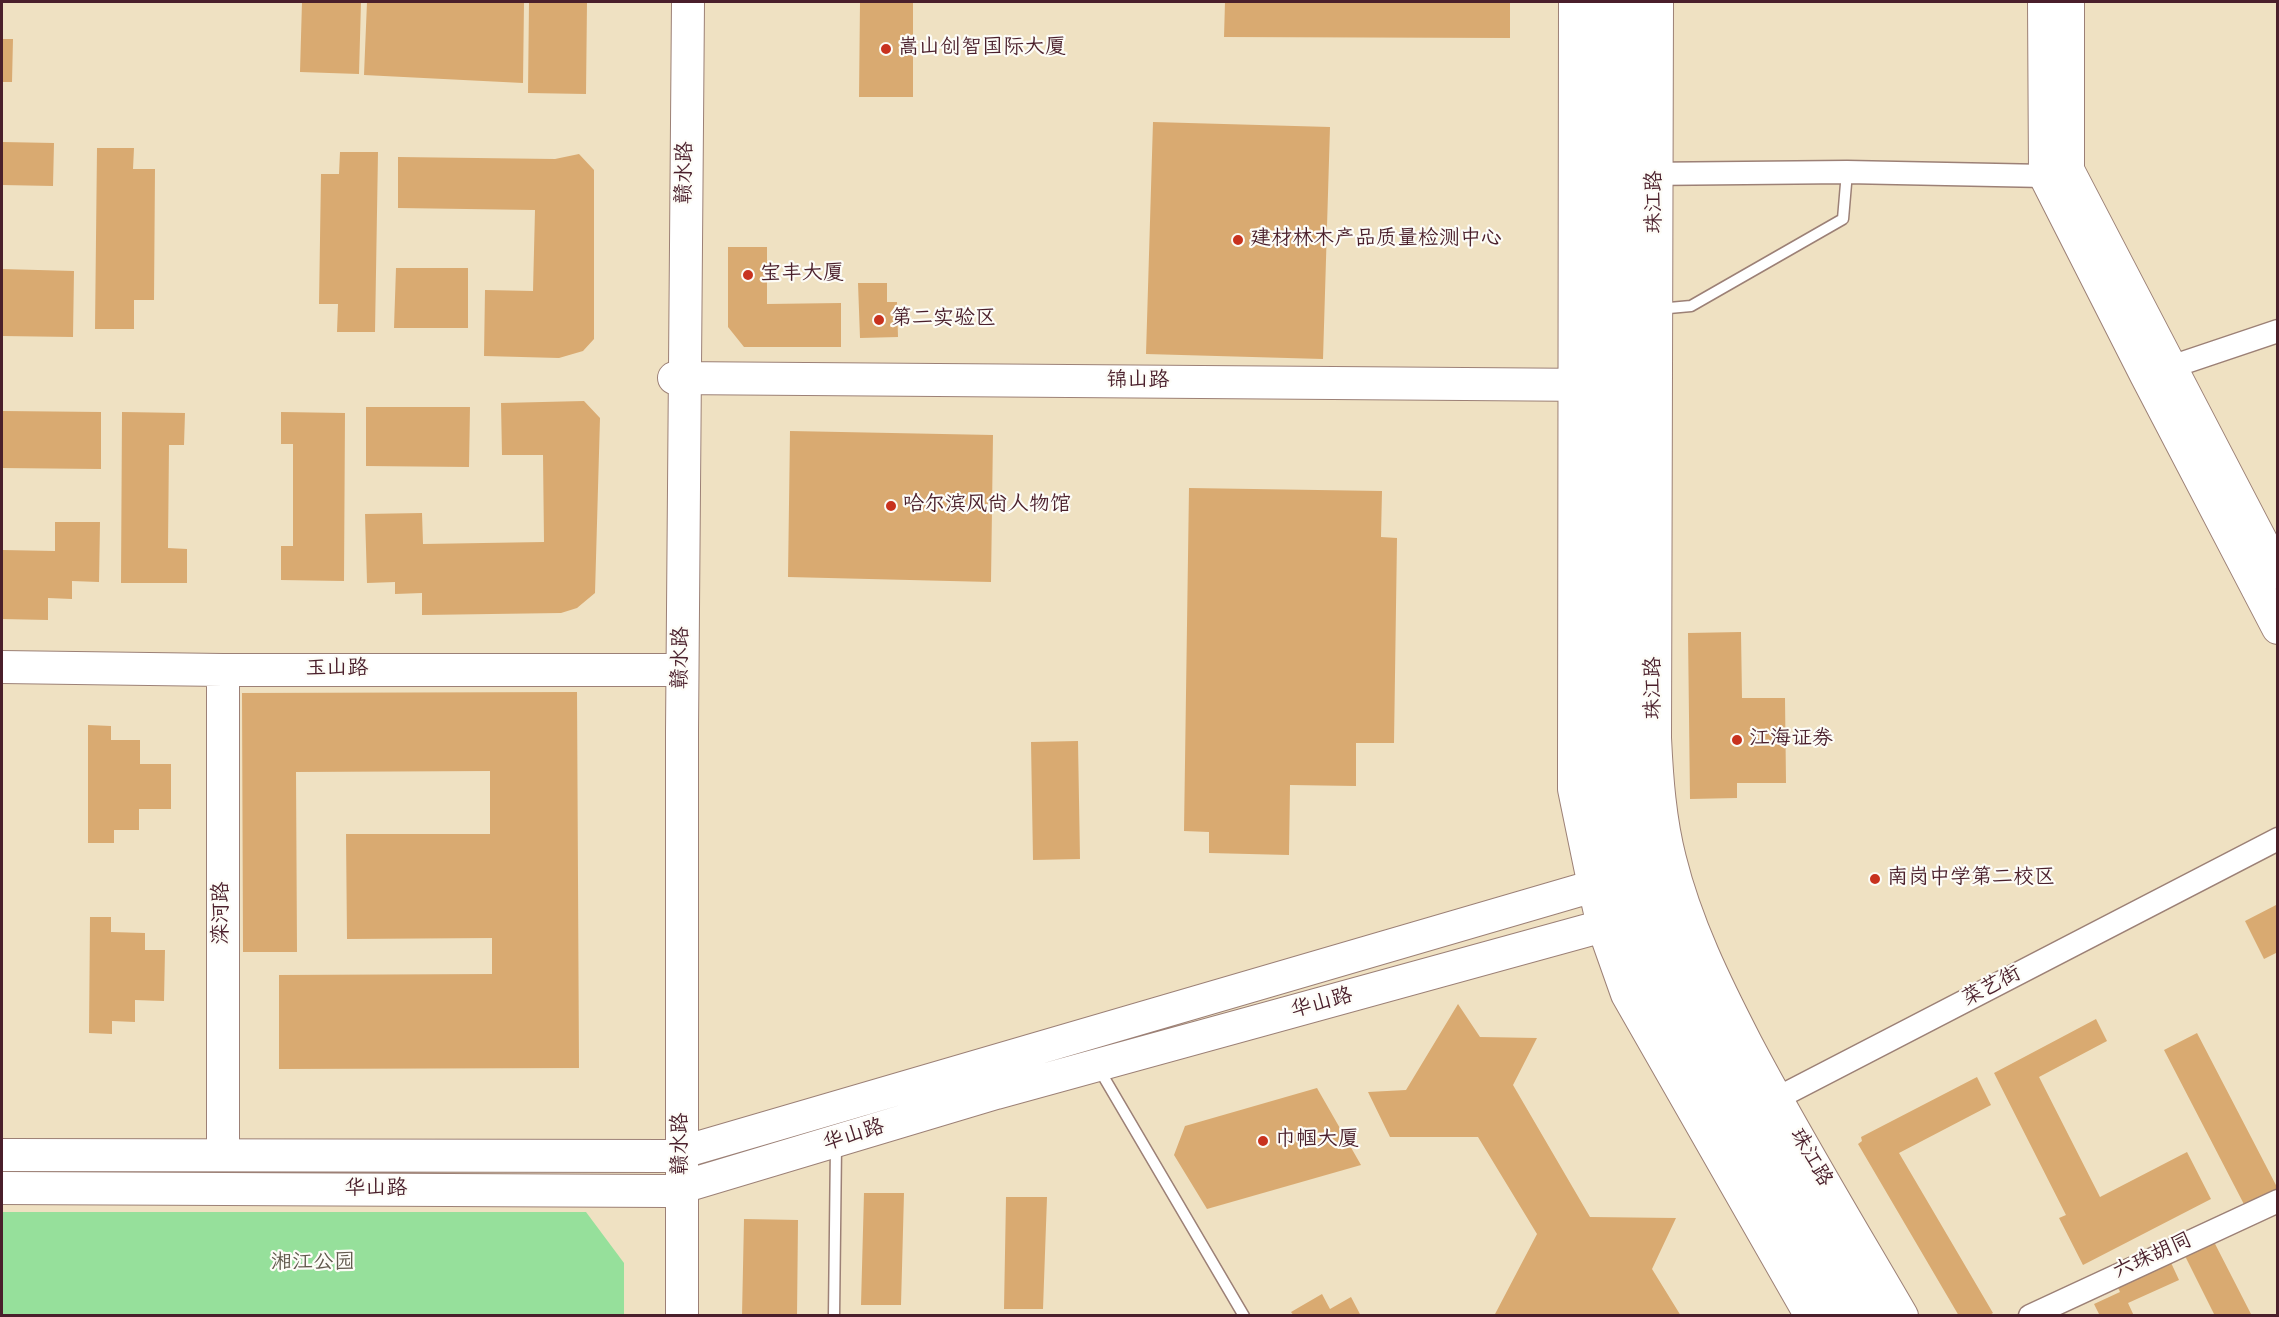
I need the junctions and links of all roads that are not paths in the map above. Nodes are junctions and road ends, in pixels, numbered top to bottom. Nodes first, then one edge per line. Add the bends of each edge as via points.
1 (675, 2) edge
2 (688, 2) edge
3 (1575, 2) edge
4 (1604, 2) edge
5 (1626, 2) edge
6 (1657, 2) edge
7 (2044, 2) edge
8 (2068, 2) edge
9 (1847, 172) junction
10 (1625, 174) junction
11 (1656, 174) junction
12 (2045, 176) junction
13 (1640, 311) junction
14 (2277, 331) edge
15 (2158, 371) junction
16 (680, 378) junction
17 (1589, 385) junction
18 (2277, 573) edge
19 (2277, 628) edge
20 (2, 667) edge
21 (672, 669) junction
22 (223, 670) junction
23 (2277, 839) edge
24 (1631, 874) junction
25 (1643, 914) junction
26 (1097, 1066) junction
27 (1741, 1117) junction
28 (836, 1142) junction
29 (2, 1155) edge
30 (223, 1155) junction
31 (675, 1155) junction
32 (2, 1188) edge
33 (676, 1190) junction
34 (2277, 1201) edge
35 (668, 1316) edge
36 (682, 1316) edge
37 (834, 1316) edge
38 (1244, 1316) edge
39 (1810, 1316) edge
40 (1842, 1316) edge
41 (1869, 1316) edge
42 (1902, 1316) edge
43 (2030, 1316) edge

1 - 16 main road, 赣水路
2 - 16 main road, 赣水路
3 - 17 main road, 珠江路
4 - 17 main road, 珠江路
5 - 10 main road, 珠江路
6 - 11 main road, 珠江路
7 - 12 main road
8 - 15 main road via 2068,170
9 - 11 street
9 - 12 street
9 - 13 lane via 1844,219 1691,306
10 - 11 street
10 - 13 main road, 珠江路
11 - 13 main road, 珠江路
12 - 15 main road
13 - 24 main road, 珠江路 via 1660,809
14 - 15 street
15 - 18 main road
15 - 19 main road
16 - 17 main road, 锦山路
16 - 21 main road, 赣水路
16 - 31 main road, 赣水路 via 682,730
17 - 24 main road, 珠江路 via 1606,821
20 - 22 main road, 玉山路
21 - 22 main road, 玉山路
21 - 31 main road, 赣水路
22 - 30 main road, 滦河路
23 - 27 street, 菜艺街
24 - 25 main road, 珠江路
24 - 25 main road, 珠江路
24 - 31 main road, 华山路
25 - 26 main road, 华山路
25 - 27 main road, 珠江路 via 1662,1001
25 - 27 main road, 珠江路 via 1719,990
26 - 28 main road, 华山路
26 - 38 lane
27 - 39 main road, 珠江路
27 - 40 main road, 珠江路
27 - 41 main road, 珠江路
27 - 42 main road, 珠江路
28 - 33 main road, 华山路
28 - 37 lane
29 - 30 main road, 华山路
30 - 31 main road, 华山路
31 - 33 main road, 赣水路
32 - 33 main road, 华山路
33 - 35 main road, 赣水路
33 - 36 main road, 赣水路
34 - 43 street, 六珠胡同

